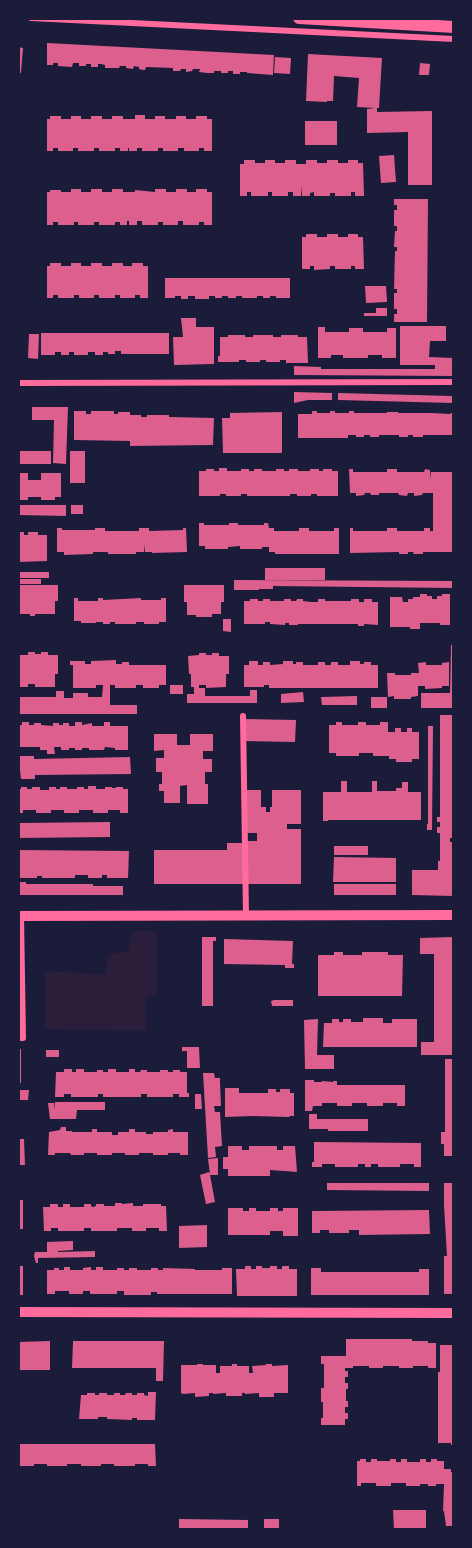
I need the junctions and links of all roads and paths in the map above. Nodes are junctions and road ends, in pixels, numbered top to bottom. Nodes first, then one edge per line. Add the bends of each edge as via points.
1 (31, 18) edge
2 (299, 18) edge
3 (454, 27) edge
4 (454, 39) edge
5 (451, 382) dead end
6 (18, 383) edge
7 (243, 716) dead end
8 (454, 915) edge
9 (20, 916) edge
10 (246, 916) junction
11 (18, 1038) edge
12 (18, 1312) edge
13 (454, 1313) edge

1 - 4 street
2 - 3 main road
5 - 6 street
7 - 10 street
8 - 10 street
9 - 10 street
9 - 11 street via 23,1038
12 - 13 street

